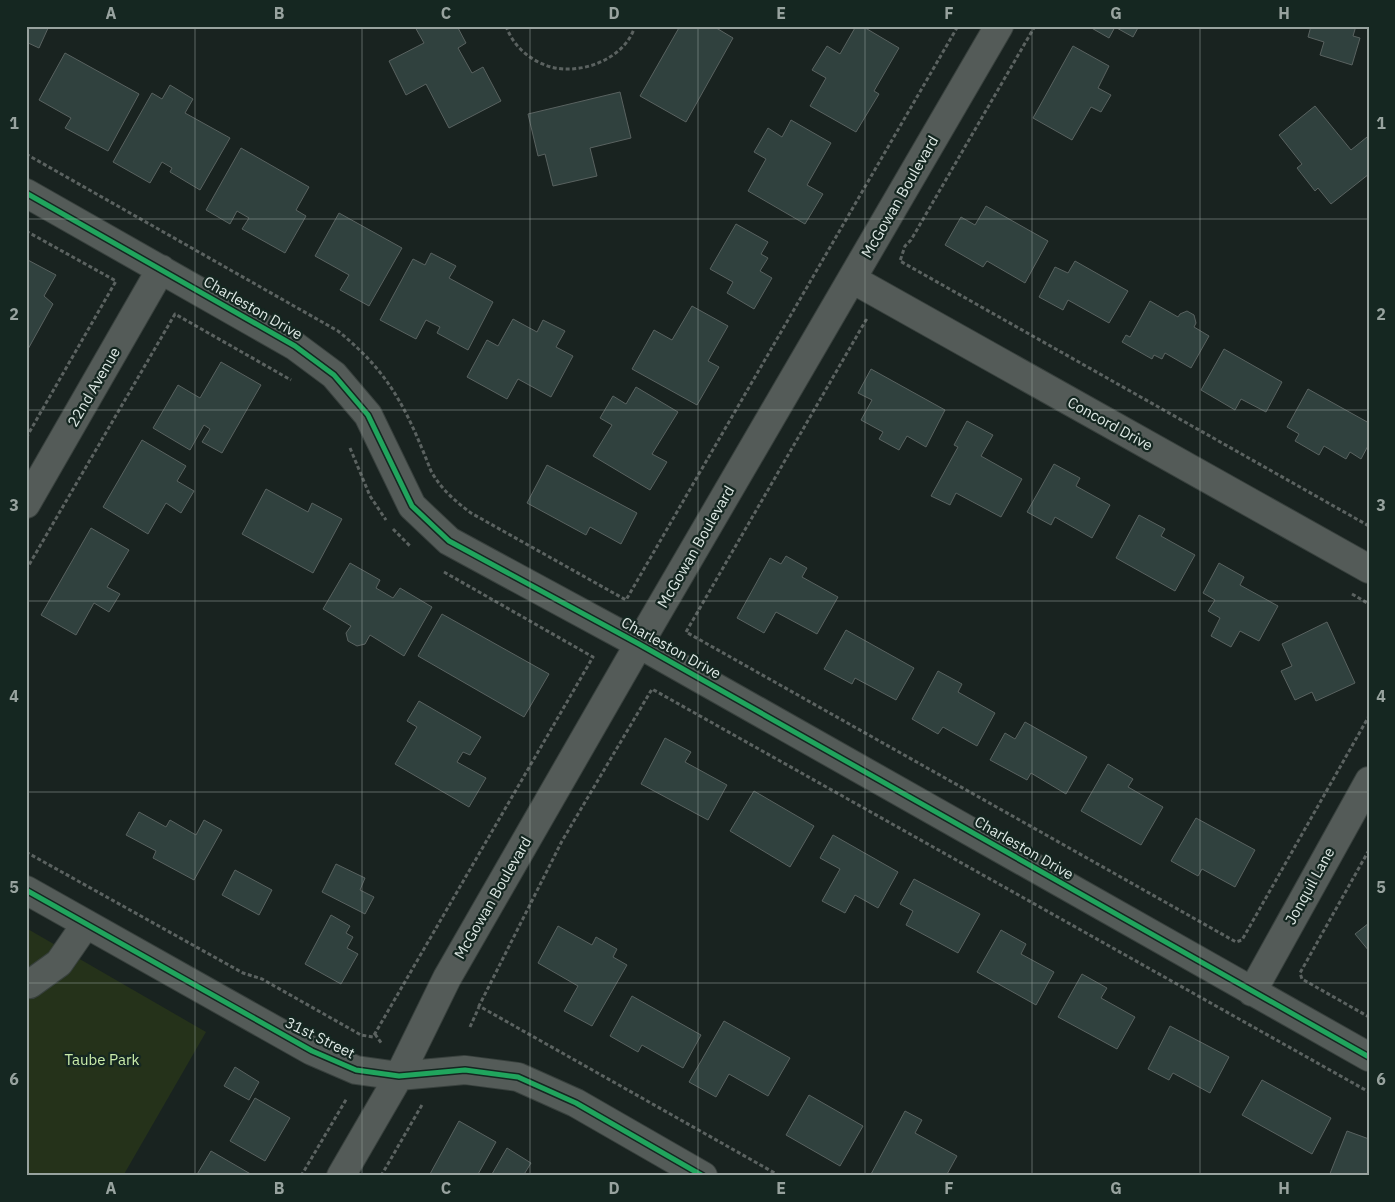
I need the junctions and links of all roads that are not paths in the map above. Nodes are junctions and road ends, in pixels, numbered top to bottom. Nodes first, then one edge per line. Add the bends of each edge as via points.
1 (999, 26) edge
2 (26, 193) edge
3 (161, 269) junction
4 (852, 279) junction
5 (26, 504) edge
6 (1369, 570) edge
7 (639, 644) junction
8 (1369, 781) edge
9 (26, 890) edge
10 (86, 924) junction
11 (26, 982) edge
12 (1252, 992) junction
13 (1369, 1057) edge
14 (399, 1076) junction
15 (341, 1176) edge
16 (703, 1176) edge

1 - 4 street, McGowan Boulevard
2 - 3 street, Charleston Drive
3 - 5 street, 22nd Avenue
3 - 7 street, Charleston Drive via 295,346 334,375 368,415 412,506 449,540
4 - 6 street, Concord Drive
4 - 7 street, McGowan Boulevard
7 - 12 street, Charleston Drive
7 - 14 street, McGowan Boulevard via 447,978
8 - 12 street, Jonquil Lane
9 - 10 street, 31st Street
10 - 11 street via 60,963 30,984
10 - 14 street, 31st Street via 312,1051 356,1070
12 - 13 street, Charleston Drive
14 - 15 street, McGowan Boulevard
14 - 16 street, 31st Street via 465,1070 518,1078 576,1103

